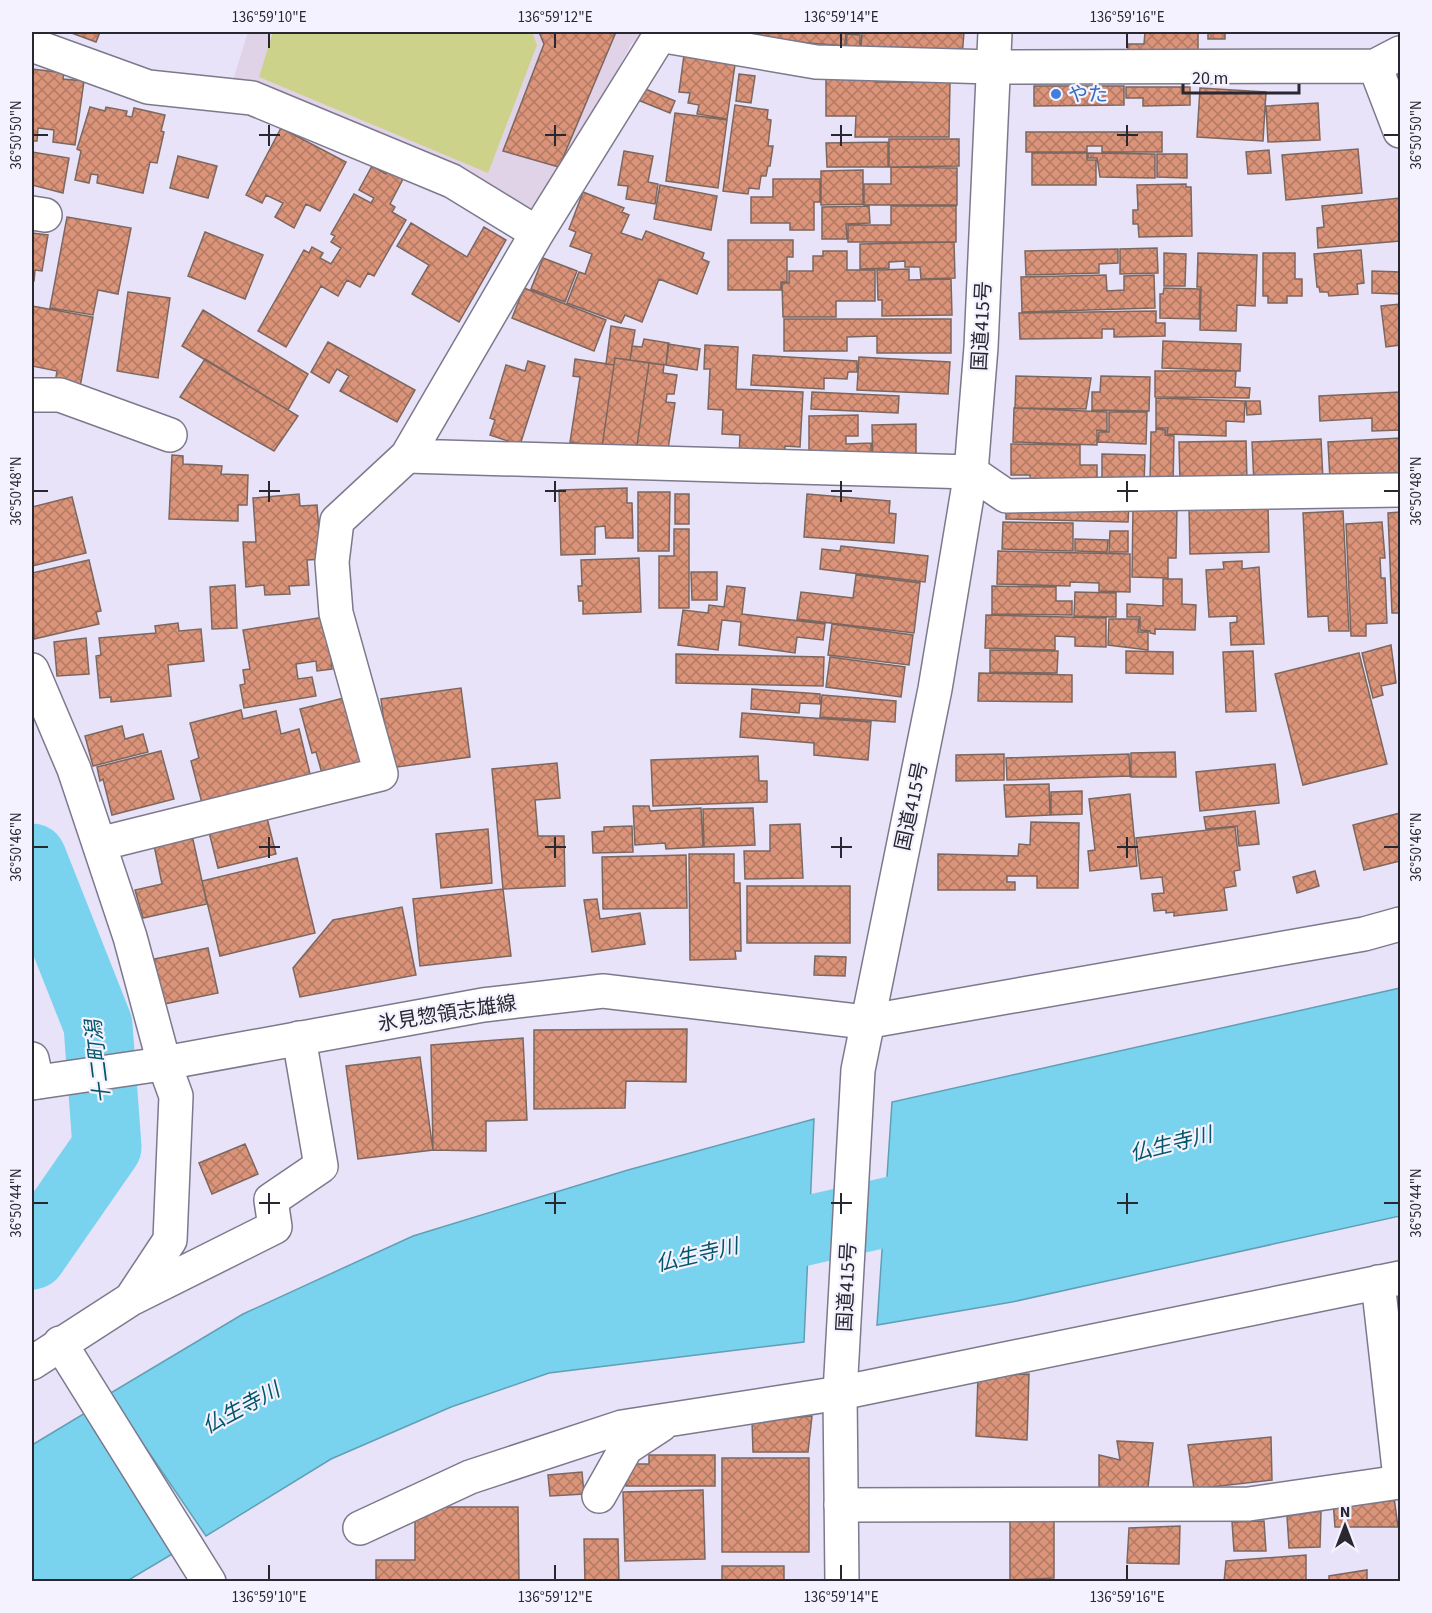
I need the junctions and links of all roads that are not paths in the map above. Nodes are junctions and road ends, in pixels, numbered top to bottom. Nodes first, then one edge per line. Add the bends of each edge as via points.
1 (995, 32) edge
2 (660, 33) edge
3 (32, 45) edge
4 (1388, 60) edge
5 (993, 67) junction
6 (1401, 131) edge
7 (537, 233) junction
8 (32, 395) edge
9 (170, 435) dead end
10 (407, 456) junction
11 (971, 472) junction
12 (1401, 490) edge
13 (32, 670) edge
14 (99, 844) junction
15 (1401, 924) edge
16 (866, 1022) junction
17 (299, 1038) junction
18 (156, 1065) junction
19 (38, 1076) edge
20 (1389, 1280) edge
21 (131, 1299) junction
22 (60, 1343) junction
23 (32, 1363) edge
24 (840, 1393) junction
25 (667, 1420) junction
26 (1401, 1478) edge
27 (1401, 1482) edge
28 (599, 1496) dead end
29 (841, 1505) junction
30 (360, 1528) dead end
31 (209, 1581) edge
32 (842, 1581) edge

1 - 5 main road, 国道415号
2 - 5 main road via 816,62
2 - 7 main road
3 - 7 main road via 148,87 252,98 452,181
4 - 5 main road
4 - 6 main road
5 - 11 main road, 国道415号 via 981,348
7 - 10 main road
8 - 9 main road via 60,395
10 - 11 main road
10 - 14 main road via 337,520 332,561 336,613 381,774
11 - 12 main road via 1006,496
11 - 16 main road, 国道415号 via 935,689
13 - 14 main road via 74,769
14 - 18 main road via 130,937
15 - 16 main road, 氷見惣領志雄線 via 1364,934
16 - 17 main road, 氷見惣領志雄線 via 603,991 483,1005
16 - 24 main road, 国道415号 via 858,1070
17 - 18 main road, 氷見惣領志雄線
17 - 21 main road via 321,1166 271,1200 275,1227
18 - 19 main road, 氷見惣領志雄線
18 - 21 main road via 176,1096 170,1240
20 - 24 main road
20 - 26 main road
21 - 22 main road
22 - 23 main road
22 - 31 main road
24 - 25 main road
24 - 29 main road, 国道415号
25 - 28 main road via 626,1448
25 - 30 main road via 622,1427 470,1477
27 - 29 main road via 1249,1504
29 - 32 main road, 国道415号

